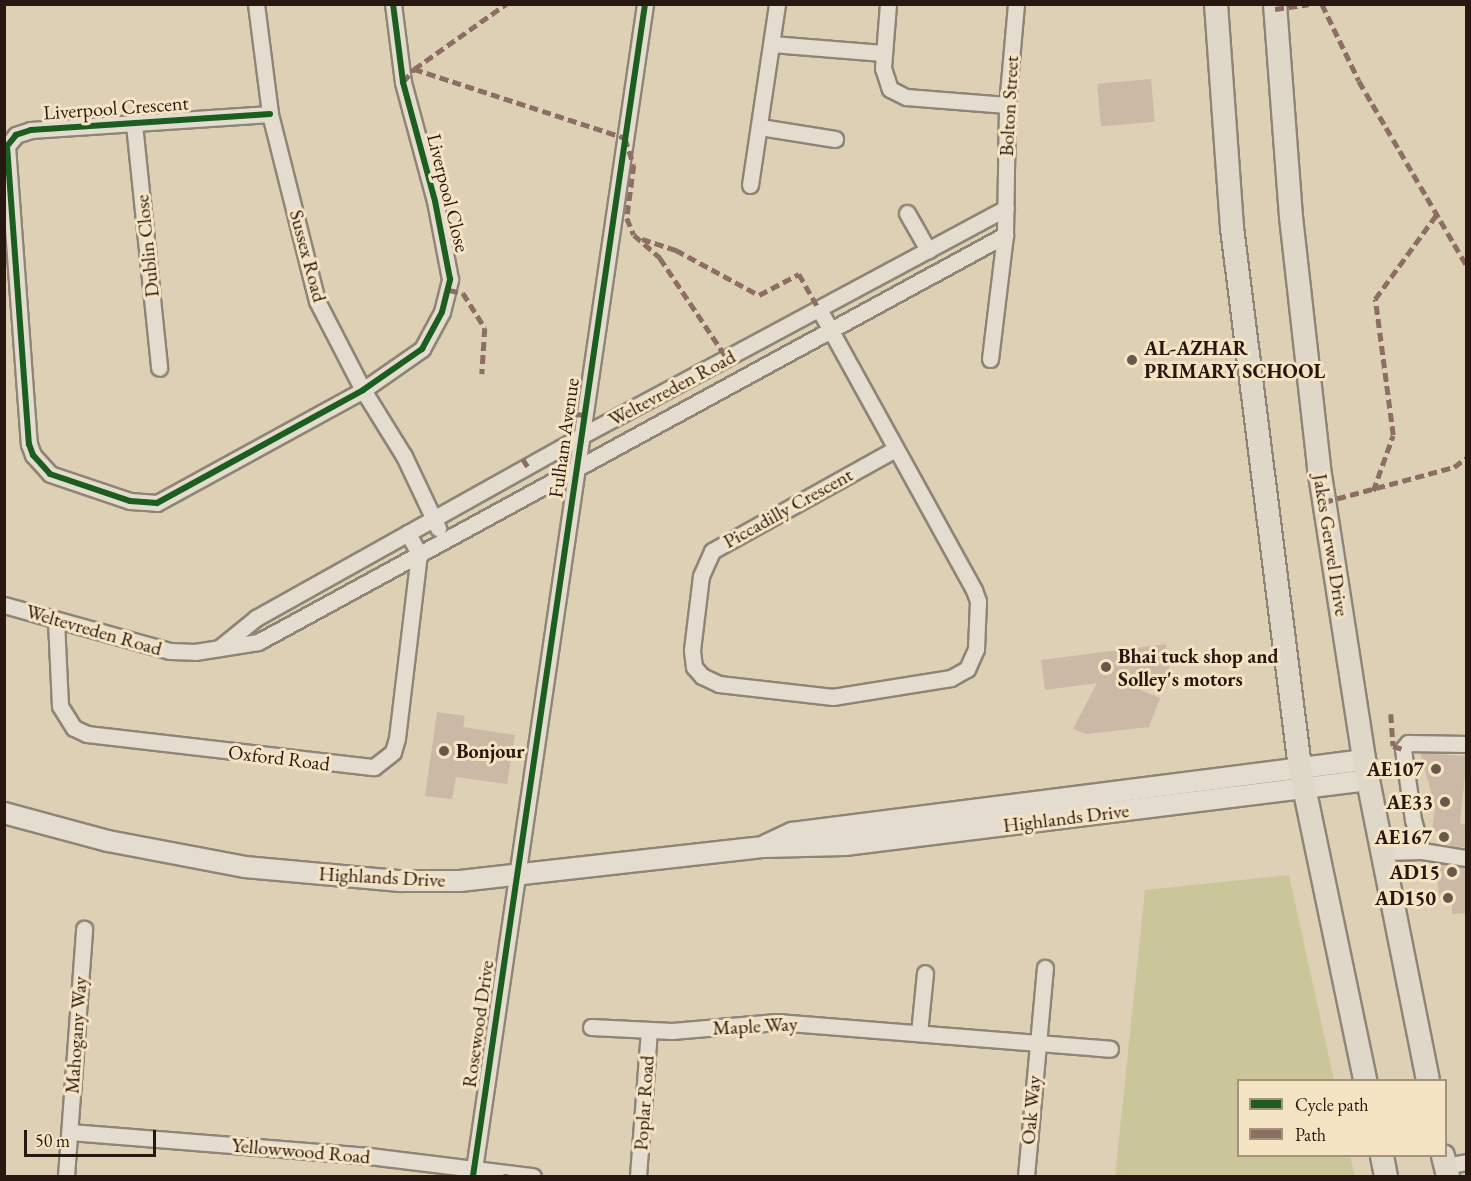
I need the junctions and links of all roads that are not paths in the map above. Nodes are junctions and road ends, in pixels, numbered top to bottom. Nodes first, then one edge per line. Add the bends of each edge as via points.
1 (256, 4) edge
2 (393, 4) edge
3 (645, 4) edge
4 (777, 4) edge
5 (888, 4) edge
6 (1016, 4) edge
7 (1216, 4) edge
8 (1275, 4) edge
9 (772, 44) junction
10 (884, 53) junction
11 (1007, 105) junction
12 (270, 114) junction
13 (134, 124) junction
14 (760, 127) junction
15 (835, 139) dead end
16 (750, 185) dead end
17 (1006, 208) junction
18 (908, 213) dead end
19 (1005, 235) junction
20 (928, 250) junction
21 (819, 309) junction
22 (828, 330) junction
23 (990, 359) dead end
24 (159, 368) dead end
25 (363, 390) junction
26 (581, 436) junction
27 (896, 449) junction
28 (576, 469) junction
29 (433, 519) junction
30 (408, 534) junction
31 (443, 540) junction
32 (419, 554) junction
33 (4, 605) edge
34 (56, 621) junction
35 (219, 648) junction
36 (1467, 744) edge
37 (1366, 770) junction
38 (1302, 779) junction
39 (4, 813) edge
40 (1422, 851) junction
41 (1381, 852) junction
42 (1467, 858) edge
43 (517, 877) junction
44 (84, 929) dead end
45 (1045, 968) dead end
46 (925, 973) dead end
47 (591, 1027) dead end
48 (649, 1030) junction
49 (919, 1033) junction
50 (1037, 1043) junction
51 (1110, 1049) dead end
52 (1365, 1079) edge
53 (1428, 1079) edge
54 (70, 1132) junction
55 (1382, 1157) edge
56 (473, 1173) edge
57 (66, 1176) edge
58 (533, 1176) edge
59 (638, 1176) edge
60 (1026, 1176) edge
61 (1386, 1176) edge

1 - 12 street, Sussex Road
2 - 25 street, Liverpool Close via 403,82 435,201 448,260 449,290 422,349
3 - 26 street, Fulham Avenue
4 - 9 street
5 - 10 street
6 - 11 street, Bolton Street
7 - 38 main road via 1232,228
8 - 37 main road, Jakes Gerwel Drive via 1291,217 1319,468
9 - 10 street
9 - 14 street
10 - 11 street via 887,85 900,96
11 - 17 street, Bolton Street
12 - 13 street, Liverpool Crescent
12 - 25 street, Sussex Road via 318,301
13 - 24 street, Dublin Close
13 - 25 street, Liverpool Crescent via 31,130 16,135 7,146 29,444 40,465 71,482 130,501 157,503
14 - 15 street
14 - 16 street
17 - 19 street, Bolton Street
17 - 20 street, Weltevreden Road
18 - 20 street
19 - 22 street, Weltevreden Road
19 - 23 street, Bolton Street
20 - 21 street, Weltevreden Road
21 - 22 street, Piccadilly Crescent
21 - 26 street, Weltevreden Road
22 - 27 street, Piccadilly Crescent
22 - 28 street, Weltevreden Road
25 - 29 street, Sussex Road via 404,456
26 - 28 street, Fulham Avenue
26 - 29 street, Weltevreden Road
27 - 27 street, Piccadilly Crescent via 978,601 976,650 967,669 951,678 819,698 719,684 702,676 694,666 692,650 701,576 712,551
28 - 31 street, Weltevreden Road
28 - 43 street, Fulham Avenue
29 - 30 street, Weltevreden Road
29 - 31 street, Sussex Road
30 - 32 street
30 - 35 street, Weltevreden Road via 256,618
31 - 32 street, Weltevreden Road
32 - 34 street, Oxford Road via 397,738 393,752 374,767 118,738 74,728 60,706
32 - 35 street, Weltevreden Road via 274,635 242,646
33 - 34 street, Weltevreden Road
34 - 35 street, Weltevreden Road via 170,651
36 - 40 street via 1408,743 1403,749 1413,820
37 - 38 main road, Highlands Drive
37 - 41 main road, Jakes Gerwel Drive
38 - 43 main road, Highlands Drive via 792,833 764,846
38 - 52 main road
39 - 43 main road, Highlands Drive via 108,840 245,867 400,881
40 - 41 street
40 - 42 street
41 - 53 main road, Jakes Gerwel Drive
43 - 56 street, Rosewood Drive
44 - 54 street, Mahogany Way
45 - 50 street, Oak Way
46 - 49 street
47 - 48 street, Maple Way
48 - 49 street, Maple Way via 777,1022
48 - 59 street, Poplar Road
49 - 50 street, Maple Way
50 - 51 street, Maple Way
50 - 60 street, Oak Way
54 - 56 street, Yellowwood Road via 322,1152
54 - 57 street, Mahogany Way
55 - 61 main road
56 - 58 street, Yellowwood Road

